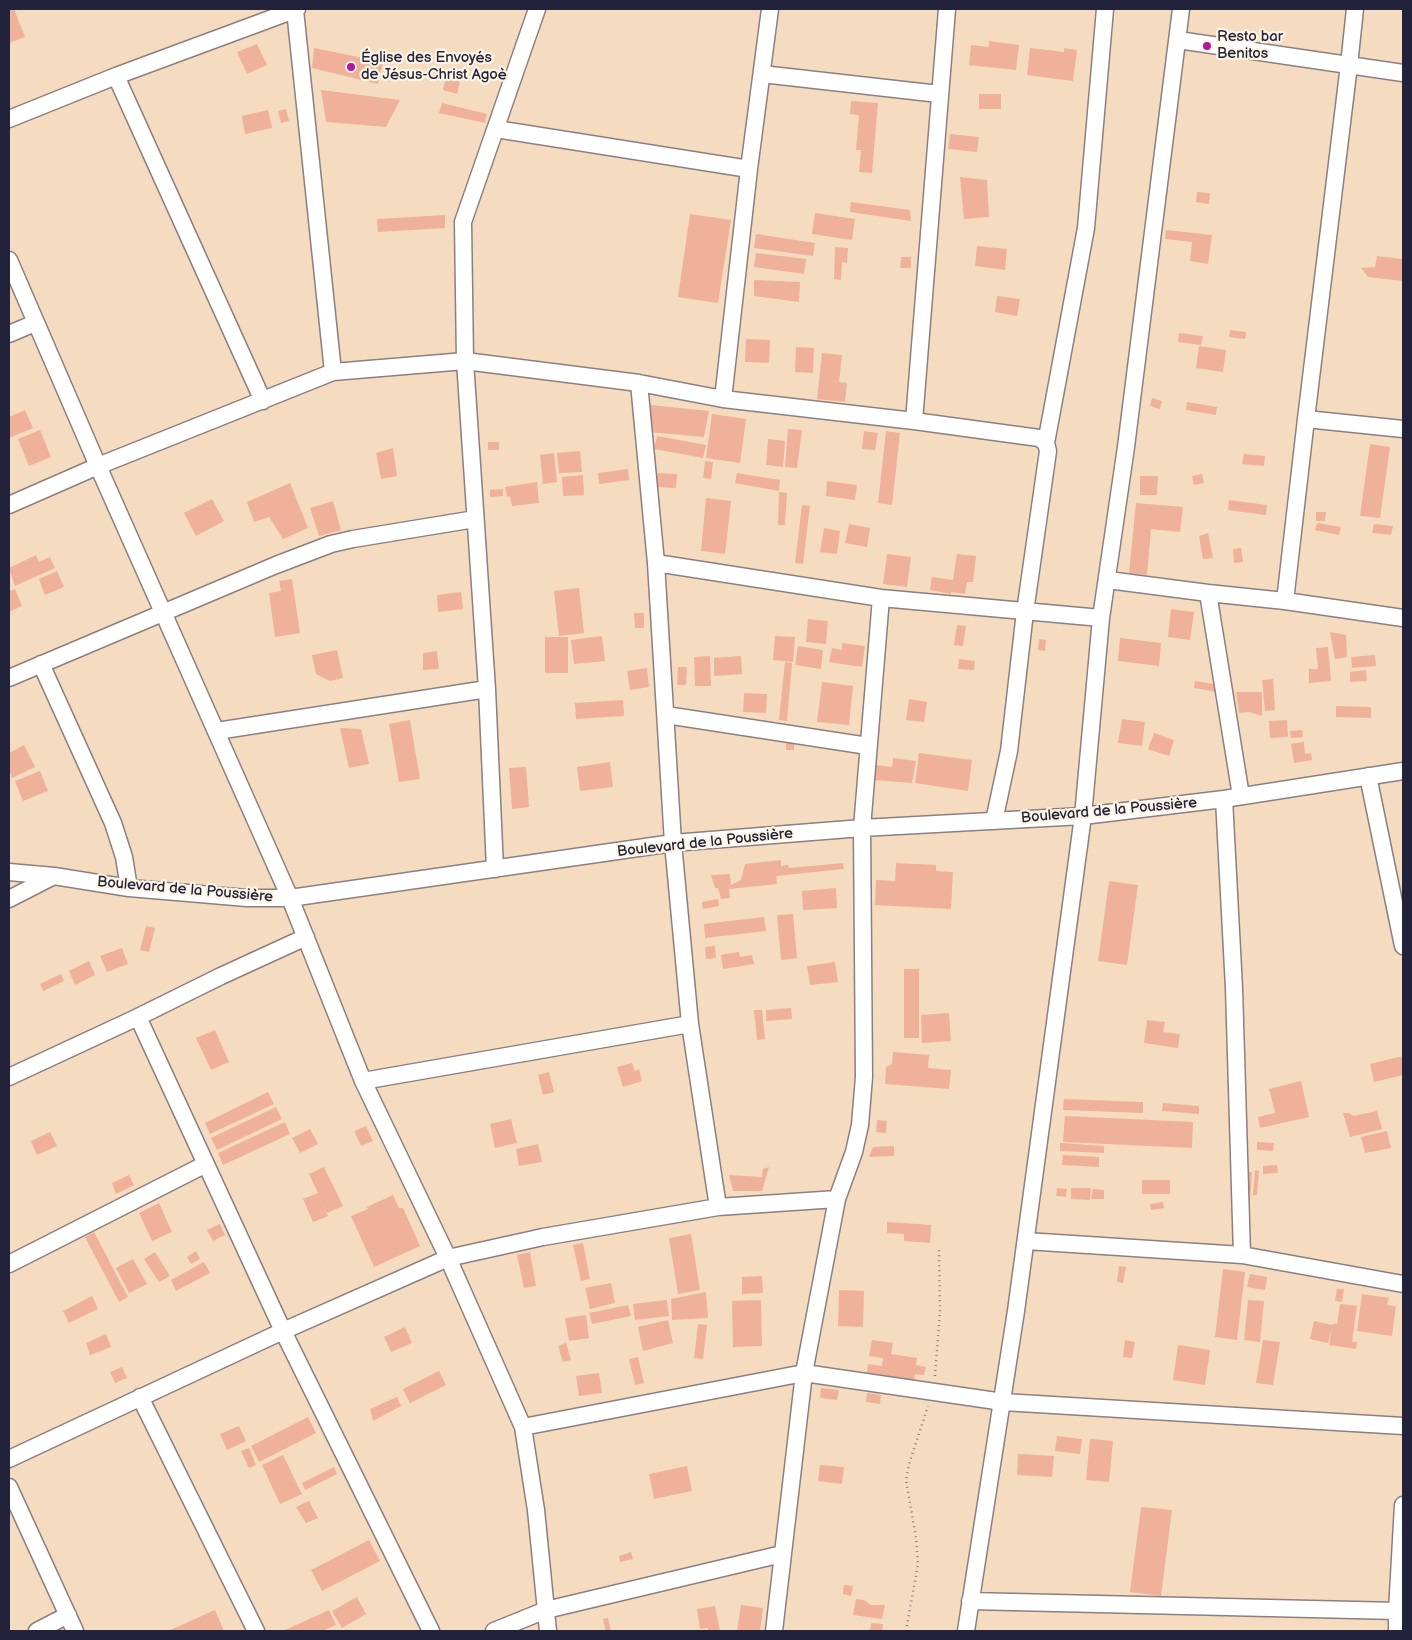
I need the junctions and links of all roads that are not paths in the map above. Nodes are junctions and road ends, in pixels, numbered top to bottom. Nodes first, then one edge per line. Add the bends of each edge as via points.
1 (296, 9) edge
2 (537, 9) edge
3 (770, 9) edge
4 (947, 9) edge
5 (1105, 9) edge
6 (1181, 9) edge
7 (1355, 9) edge
8 (1178, 40) junction
9 (1350, 65) junction
10 (1403, 73) edge
11 (762, 74) junction
12 (116, 76) junction
13 (939, 94) junction
14 (9, 119) edge
15 (496, 129) junction
16 (749, 170) junction
17 (9, 260) edge
18 (36, 323) junction
19 (9, 334) edge
20 (465, 361) junction
21 (334, 372) junction
22 (639, 383) junction
23 (724, 399) junction
24 (262, 401) junction
25 (1306, 419) junction
26 (914, 421) junction
27 (1403, 429) edge
28 (1046, 443) junction
29 (98, 466) junction
30 (9, 505) edge
31 (475, 519) junction
32 (656, 563) junction
33 (1108, 580) junction
34 (1208, 593) junction
35 (881, 598) junction
36 (1285, 601) junction
37 (1024, 612) junction
38 (164, 614) junction
39 (1101, 618) junction
40 (1403, 618) edge
41 (41, 664) junction
42 (9, 678) edge
43 (487, 689) junction
44 (666, 714) junction
45 (217, 731) junction
46 (868, 746) junction
47 (1403, 771) edge
48 (1368, 776) junction
49 (1241, 796) junction
50 (1224, 800) junction
51 (1083, 816) junction
52 (994, 821) junction
53 (862, 828) junction
54 (673, 844) junction
55 (495, 868) junction
56 (9, 872) edge
57 (54, 876) junction
58 (129, 888) junction
59 (9, 898) edge
60 (290, 898) junction
61 (306, 937) junction
62 (1403, 946) edge
63 (138, 1017) junction
64 (690, 1024) junction
65 (9, 1077) edge
66 (363, 1081) junction
67 (206, 1164) junction
68 (837, 1199) junction
69 (718, 1207) junction
70 (1026, 1241) junction
71 (1242, 1255) junction
72 (448, 1258) junction
73 (9, 1264) edge
74 (1403, 1284) edge
75 (283, 1331) junction
76 (804, 1373) junction
77 (140, 1397) junction
78 (1003, 1402) junction
79 (1403, 1426) edge
80 (523, 1427) junction
81 (9, 1459) edge
82 (9, 1487) edge
83 (1403, 1505) edge
84 (782, 1554) junction
85 (970, 1601) junction
86 (546, 1610) junction
87 (1397, 1611) junction
88 (68, 1615) junction
89 (38, 1631) edge
90 (75, 1631) edge
91 (256, 1631) edge
92 (431, 1631) edge
93 (494, 1631) edge
94 (548, 1631) edge
95 (774, 1631) edge
96 (966, 1631) edge
97 (1397, 1631) edge

1 - 12 street
1 - 21 street
2 - 15 street
3 - 11 street
4 - 13 street
5 - 28 street via 1086,228
6 - 8 street
7 - 9 street
8 - 9 street
8 - 33 street
9 - 10 street
9 - 25 street
11 - 13 street
11 - 16 street
12 - 14 street
12 - 24 street
13 - 26 street
15 - 16 street
15 - 20 street via 464,222
16 - 23 street
17 - 18 street
18 - 19 street
18 - 29 street
20 - 21 street
20 - 22 street
20 - 31 street
21 - 24 street
22 - 23 street
22 - 32 street
23 - 26 street
24 - 29 street
25 - 27 street
25 - 36 street
26 - 28 street via 1039,438
28 - 37 street via 1048,451
29 - 30 street
29 - 38 street
31 - 38 street via 331,544
31 - 43 street
32 - 35 street
32 - 44 street
33 - 34 street
33 - 39 street
34 - 36 street
34 - 49 street
35 - 37 street
35 - 46 street
36 - 40 street
37 - 39 street
37 - 52 street via 1009,751
38 - 41 street
38 - 45 street
39 - 51 street
41 - 42 street
41 - 58 street via 114,823
43 - 45 street
43 - 55 street
44 - 46 street
44 - 54 street
45 - 60 street
46 - 53 street
47 - 48 street, Boulevard de la Poussière
48 - 49 street, Boulevard de la Poussière
48 - 62 street
49 - 50 street, Boulevard de la Poussière
50 - 51 street, Boulevard de la Poussière
50 - 71 street via 1234,988
51 - 52 street, Boulevard de la Poussière
51 - 70 street
52 - 53 street, Boulevard de la Poussière
53 - 54 street, Boulevard de la Poussière
53 - 68 street via 864,1077 860,1125
54 - 55 street, Boulevard de la Poussière
54 - 64 street
55 - 60 street, Boulevard de la Poussière
56 - 57 street, Boulevard de la Poussière
57 - 58 street, Boulevard de la Poussière
57 - 59 street
58 - 60 street, Boulevard de la Poussière via 247,898
60 - 61 street
61 - 63 street
61 - 66 street
63 - 65 street
63 - 67 street
64 - 66 street
64 - 69 street
66 - 72 street
67 - 73 street
67 - 75 street
68 - 69 street
68 - 76 street
69 - 72 street via 543,1237
70 - 71 street
70 - 78 street
71 - 74 street
72 - 75 street
72 - 80 street
75 - 77 street
75 - 92 street
76 - 78 street
76 - 80 street
76 - 84 street
77 - 81 street
77 - 91 street
78 - 79 street
78 - 85 street
80 - 86 street via 536,1510
82 - 88 street
83 - 87 street
84 - 86 street
84 - 95 street
85 - 87 street
85 - 96 street
86 - 93 street
86 - 94 street
87 - 97 street
88 - 89 street
88 - 90 street

